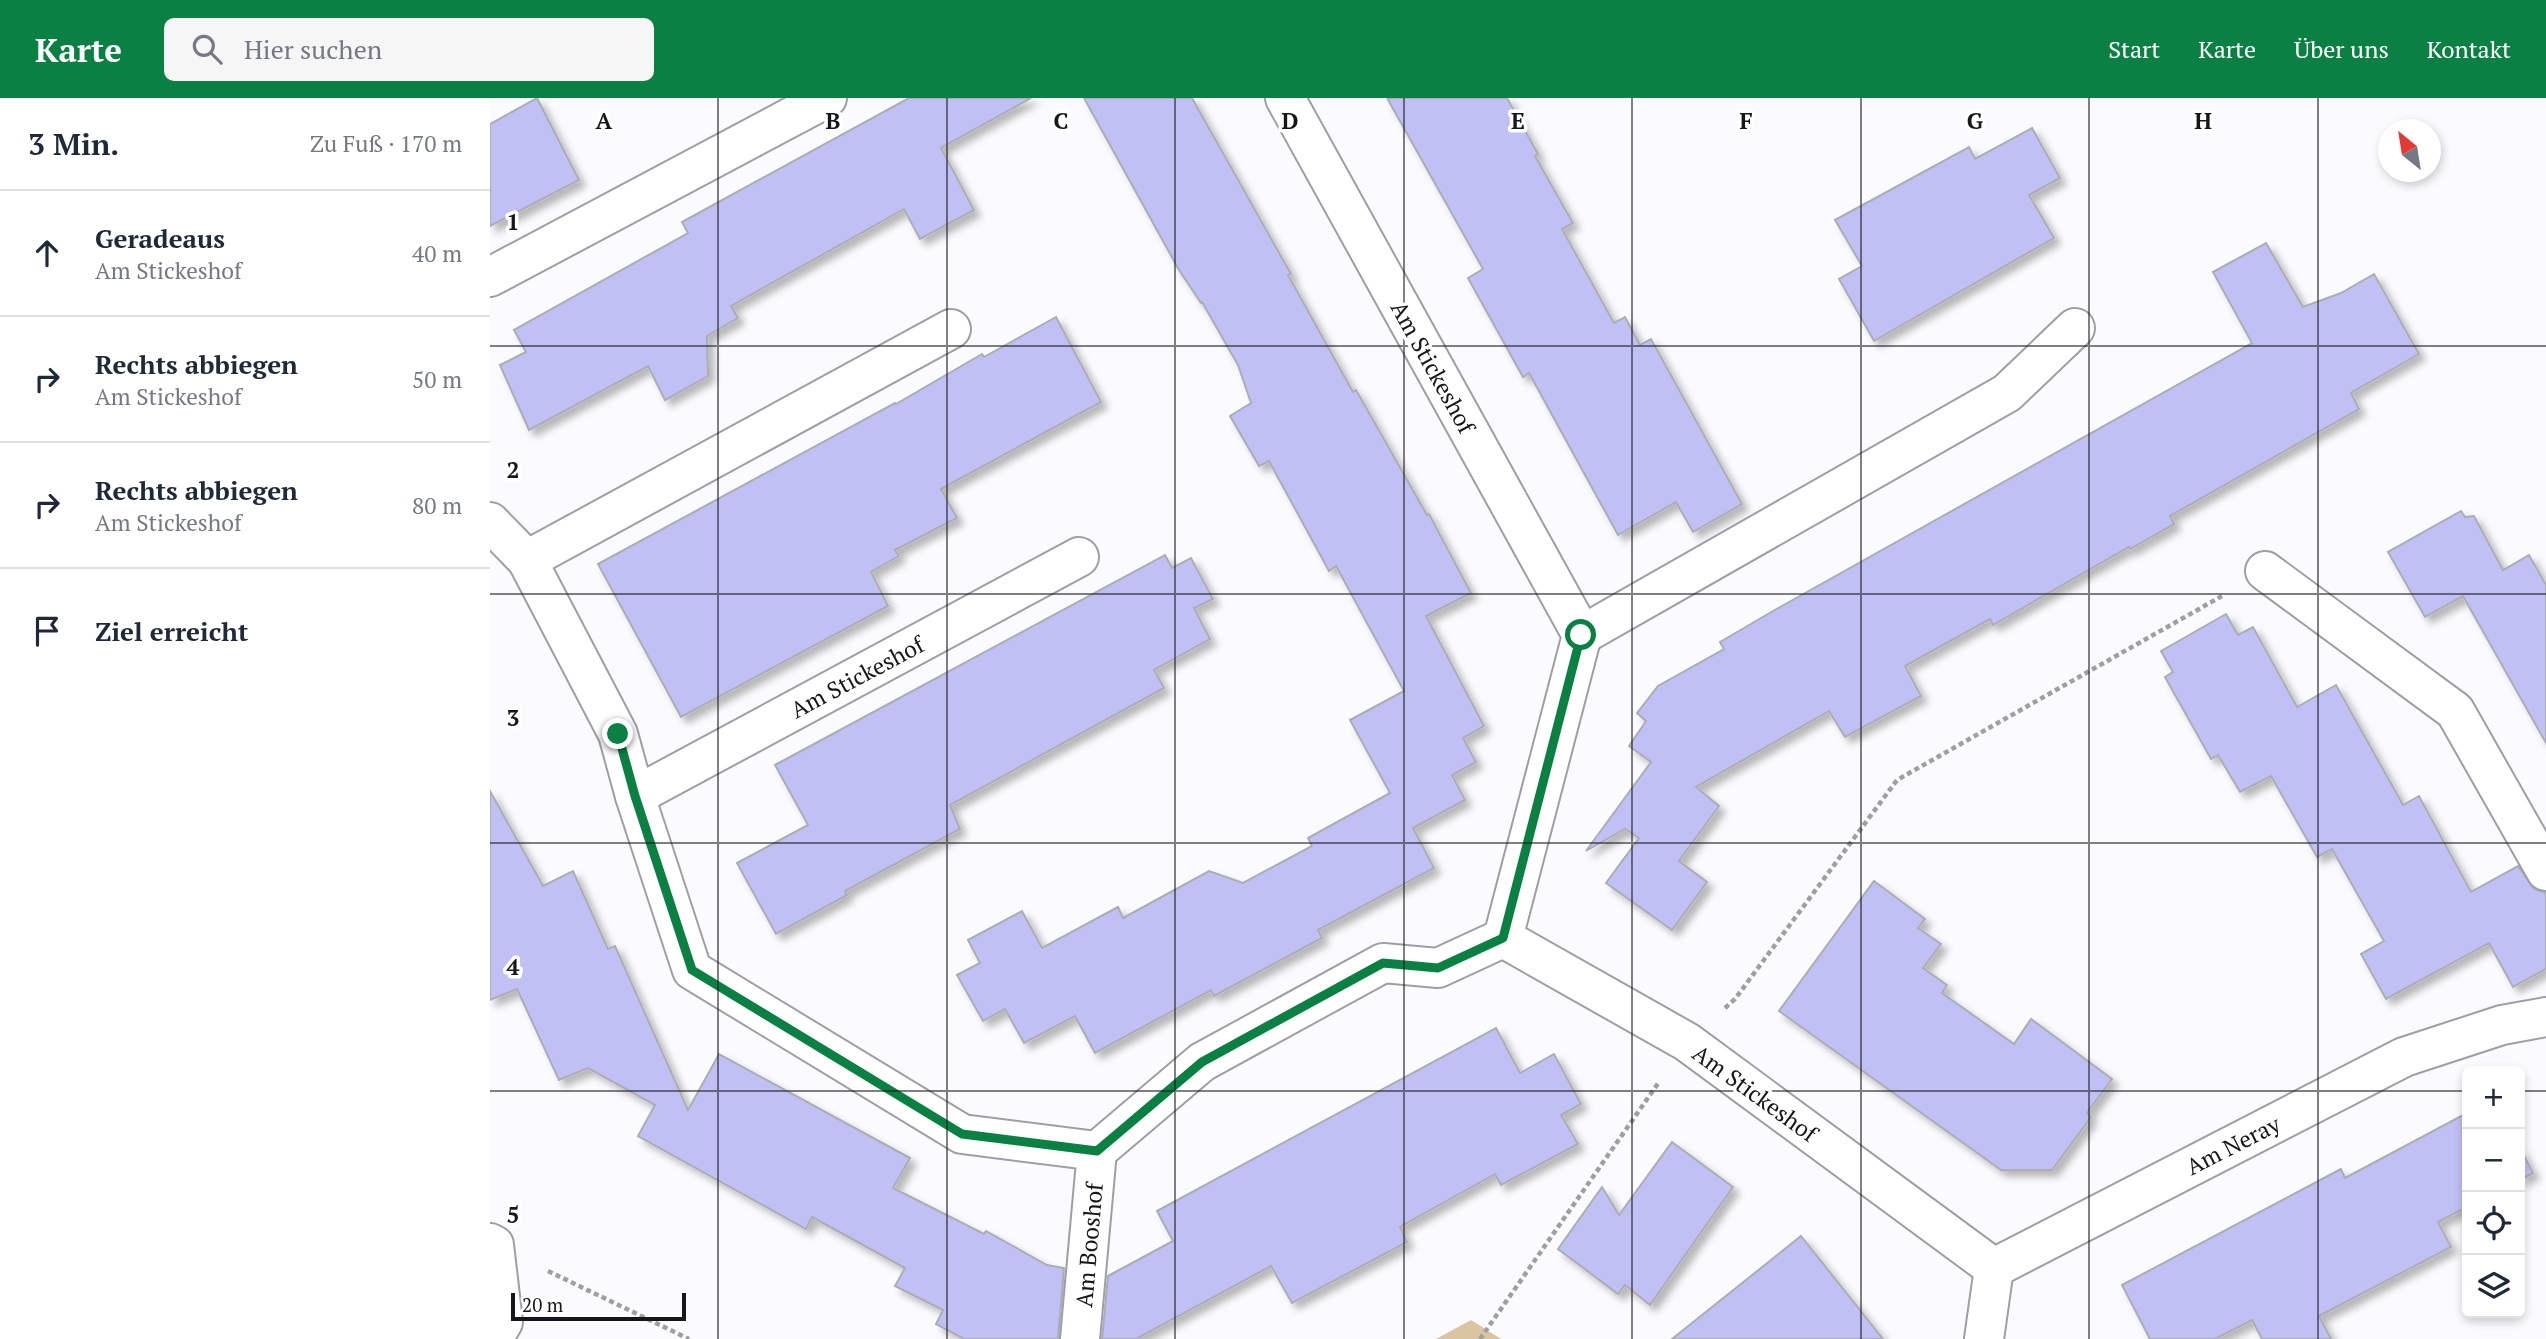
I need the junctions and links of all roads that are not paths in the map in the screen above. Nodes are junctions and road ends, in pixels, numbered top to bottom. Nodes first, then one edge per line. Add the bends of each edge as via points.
1 (827, 98) edge
2 (1284, 98) edge
3 (490, 277) edge
4 (2075, 328) dead end
5 (951, 329) dead end
6 (490, 523) edge
7 (1079, 557) dead end
8 (527, 560) junction
9 (2265, 571) road end
10 (1581, 635) junction
11 (635, 796) junction
12 (2546, 871) edge
13 (1503, 938) junction
14 (2546, 1017) edge
15 (1097, 1151) junction
16 (492, 1244) edge
17 (1994, 1268) junction
18 (493, 1339) edge
19 (1080, 1339) edge
20 (1983, 1339) edge

1 - 3 street
2 - 10 street, Am Stickeshof
4 - 10 street via 2007,393
5 - 8 street
6 - 8 street
7 - 11 street, Am Stickeshof
8 - 11 street via 618,734
9 - 12 street via 2455,711
10 - 13 street
11 - 15 street via 692,970 962,1134
13 - 15 street via 1438,968 1383,963 1202,1062
13 - 17 street, Am Stickeshof via 1687,1042
14 - 17 street, Am Neray via 2502,1025 2404,1057
15 - 19 street, Am Booshof
16 - 18 street via 503,1322
17 - 20 street

